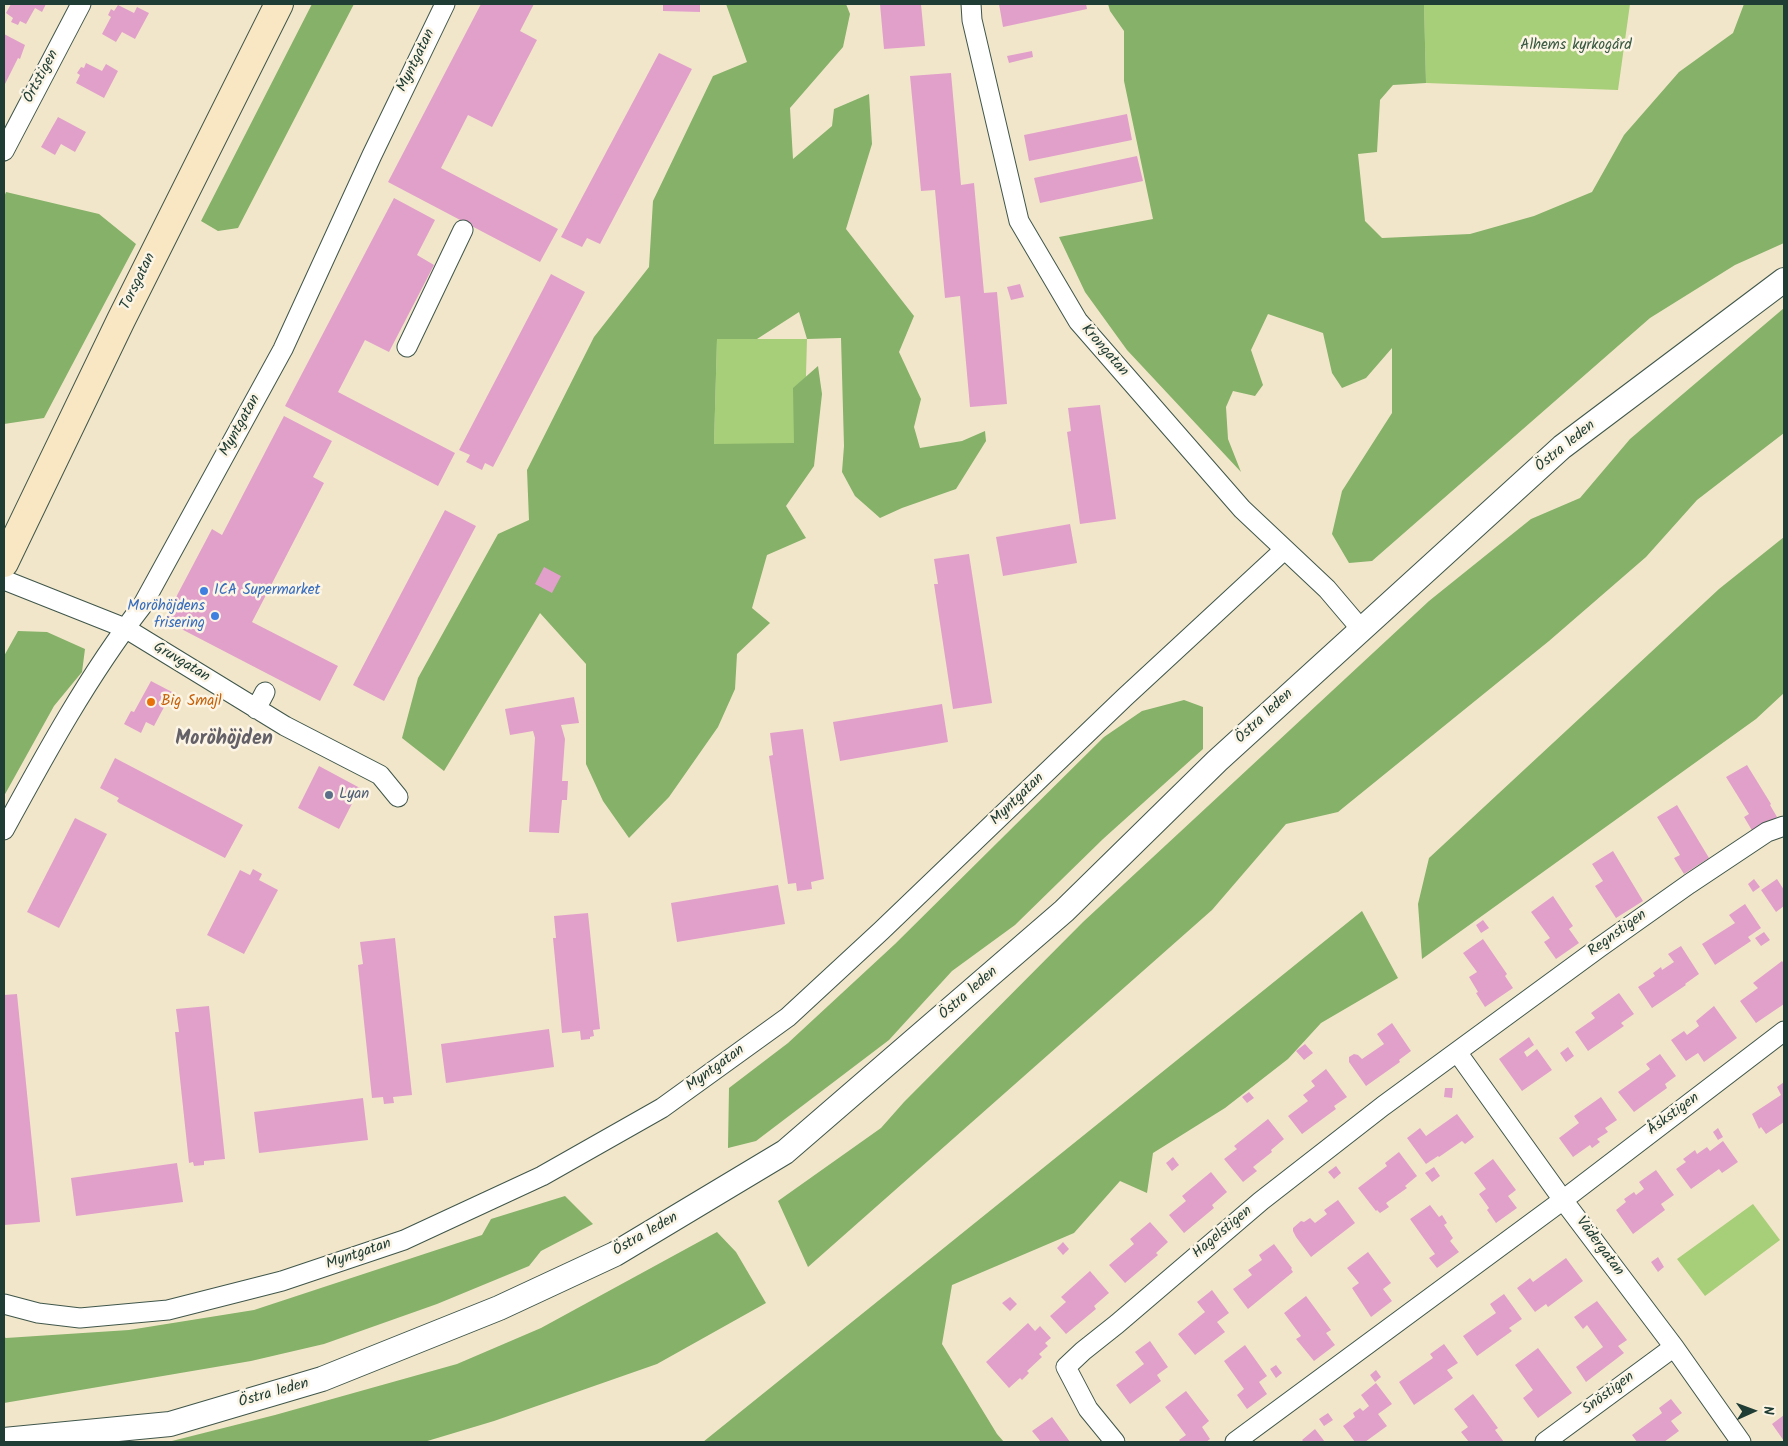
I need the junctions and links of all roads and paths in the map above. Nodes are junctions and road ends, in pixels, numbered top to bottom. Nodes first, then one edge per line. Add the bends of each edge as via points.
1 (81, 4) edge
2 (279, 4) edge
3 (445, 4) edge
4 (971, 4) edge
5 (4, 151) edge
6 (463, 230) dead end
7 (1784, 280) edge
8 (407, 347) dead end
9 (1284, 550) junction
10 (4, 563) edge
11 (4, 580) edge
12 (124, 628) junction
13 (1361, 629) junction
14 (265, 692) dead end
15 (256, 709) junction
16 (398, 797) dead end
17 (1784, 826) edge
18 (4, 830) edge
19 (1784, 1031) edge
20 (1457, 1052) junction
21 (1563, 1200) junction
22 (4, 1304) edge
23 (1674, 1347) junction
24 (4, 1440) edge
25 (1115, 1442) edge
26 (1235, 1442) edge
27 (1545, 1442) edge
28 (1741, 1442) edge

1 - 5 street, Örtstigen
2 - 10 main road, Torsgatan
3 - 12 street, Myntgatan via 283,348 142,606
4 - 9 street, Krongatan via 1019,222 1078,321 1242,509
6 - 8 street
7 - 13 street, Östra leden via 1562,447
9 - 13 street, Krongatan via 1326,589
9 - 22 street, Myntgatan via 788,1017 662,1108 542,1176 404,1240 282,1281 168,1310 80,1318 38,1313
11 - 12 street, Gruvgatan
12 - 15 street, Gruvgatan
12 - 18 street, Myntgatan via 64,720
13 - 24 street, Östra leden via 1217,761 1064,911 786,1152 615,1254 499,1308 322,1379 170,1424
14 - 15 street
15 - 16 street, Gruvgatan via 380,775
17 - 20 street, Regnstigen via 1767,832 1689,884
19 - 21 street, Åskstigen
20 - 21 street, Vädergatan
20 - 25 street, Hagelstigen via 1261,1201 1066,1367 1088,1409
21 - 23 street, Vädergatan
21 - 26 street
23 - 27 street, Snöstigen
23 - 28 street, Vädergatan

